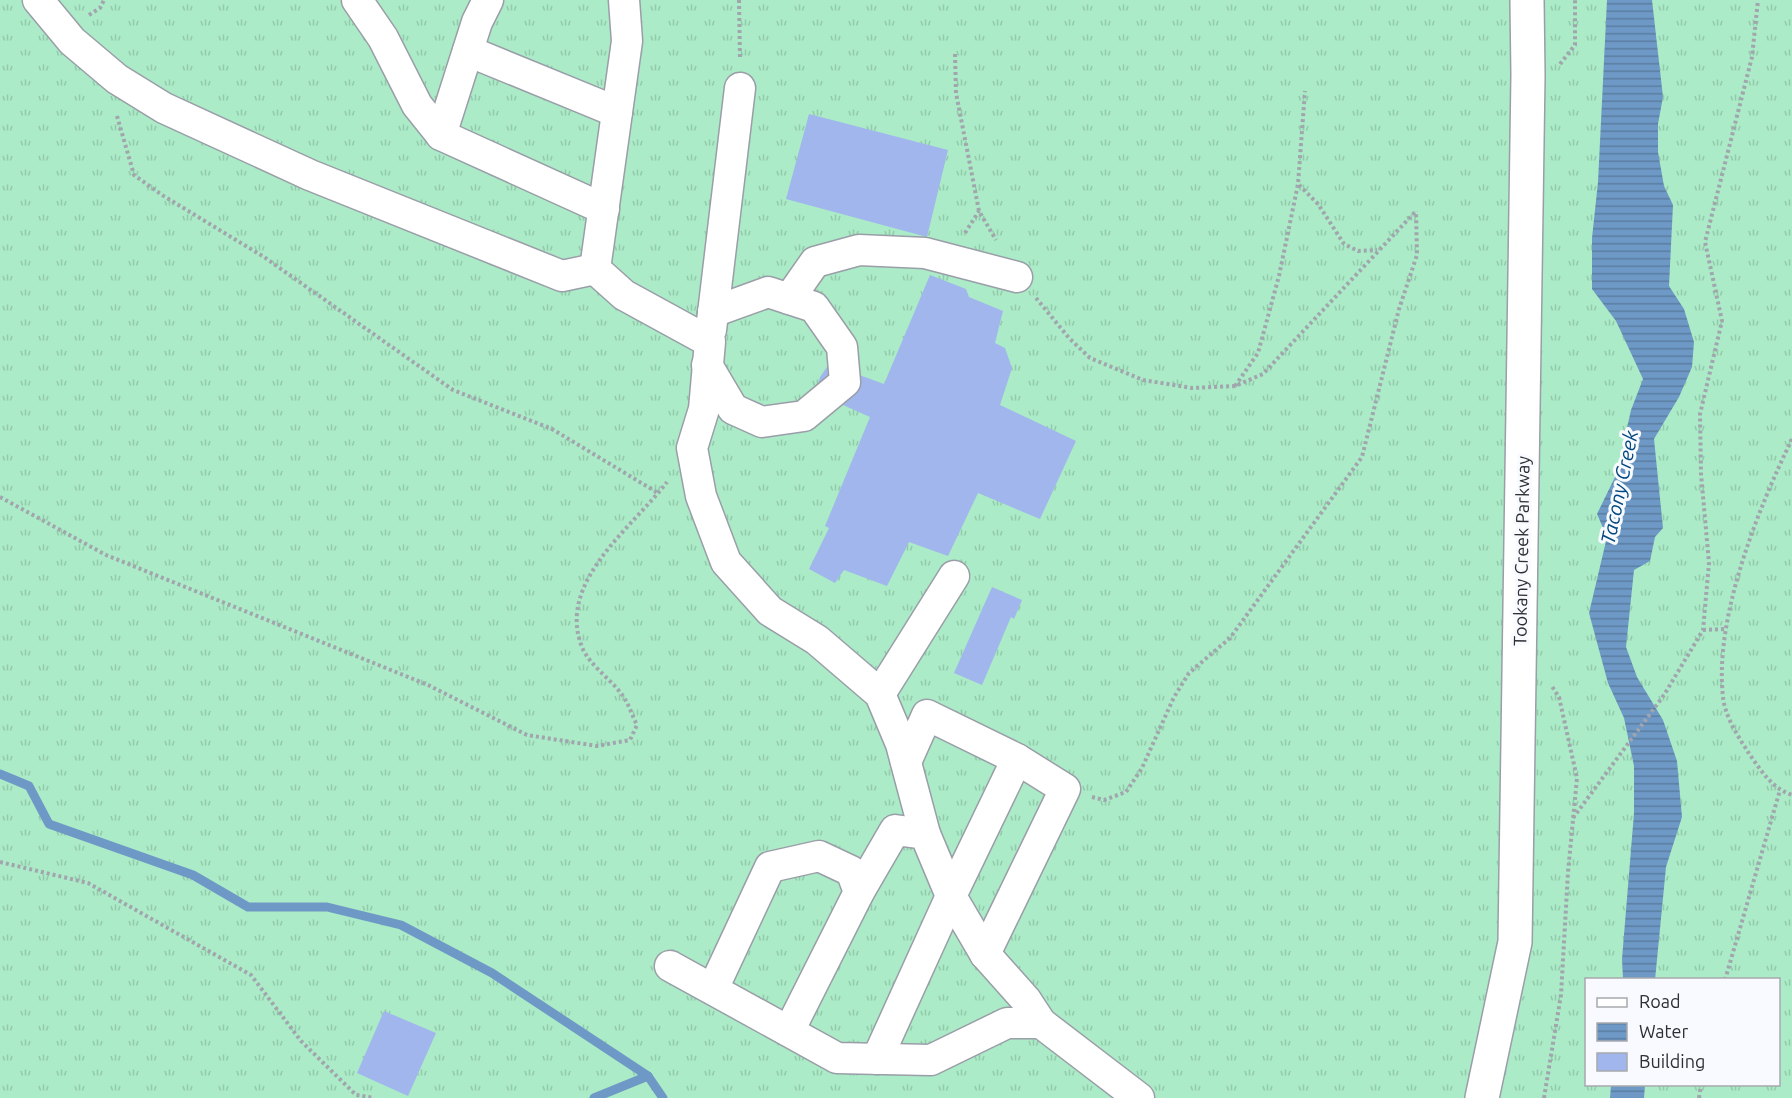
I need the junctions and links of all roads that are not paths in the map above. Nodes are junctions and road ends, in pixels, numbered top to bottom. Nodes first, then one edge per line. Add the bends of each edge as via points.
1 (38, 0) edge
2 (357, 0) edge
3 (488, 0) edge
4 (1527, 0) edge
5 (616, 2) edge
6 (468, 51) junction
7 (740, 88) road end
8 (617, 112) junction
9 (441, 135) junction
10 (604, 209) junction
11 (595, 269) junction
12 (1017, 277) road end
13 (789, 298) junction
14 (713, 312) junction
15 (709, 353) junction
16 (954, 576) dead end
17 (880, 694) junction
18 (1017, 759) junction
19 (906, 762) junction
20 (925, 834) junction
21 (859, 892) junction
22 (951, 896) junction
23 (985, 954) junction
24 (670, 966) dead end
25 (713, 989) junction
26 (1041, 1023) junction
27 (789, 1031) junction
28 (877, 1059) junction
29 (1139, 1098) edge
30 (1482, 1098) edge

1 - 11 lane via 72,41 164,108 310,175 562,276
2 - 9 lane via 383,38 417,105
3 - 6 lane
4 - 30 main road, Tookany Creek Parkway via 1515,942
5 - 8 lane via 627,41
6 - 8 lane
6 - 9 lane
7 - 14 lane
8 - 10 lane
9 - 10 lane
10 - 11 lane
11 - 15 lane via 624,295
12 - 13 lane via 925,253 859,250 815,262
13 - 14 lane via 768,292
13 - 15 lane via 814,307 842,347 845,382 804,416 762,422 733,409
14 - 15 lane
15 - 17 lane via 704,409 692,448 701,496 726,562 770,611 817,640
16 - 17 lane
17 - 19 lane
18 - 19 lane via 927,716
18 - 22 lane
18 - 23 lane via 1065,789
19 - 20 lane
20 - 21 lane via 895,830
20 - 22 lane
21 - 25 lane via 851,871 819,856 770,867
21 - 27 lane
22 - 23 lane
22 - 28 lane
23 - 26 lane
24 - 25 lane
25 - 27 lane
26 - 28 lane via 1007,1023 931,1060
26 - 29 lane
27 - 28 lane via 837,1058

